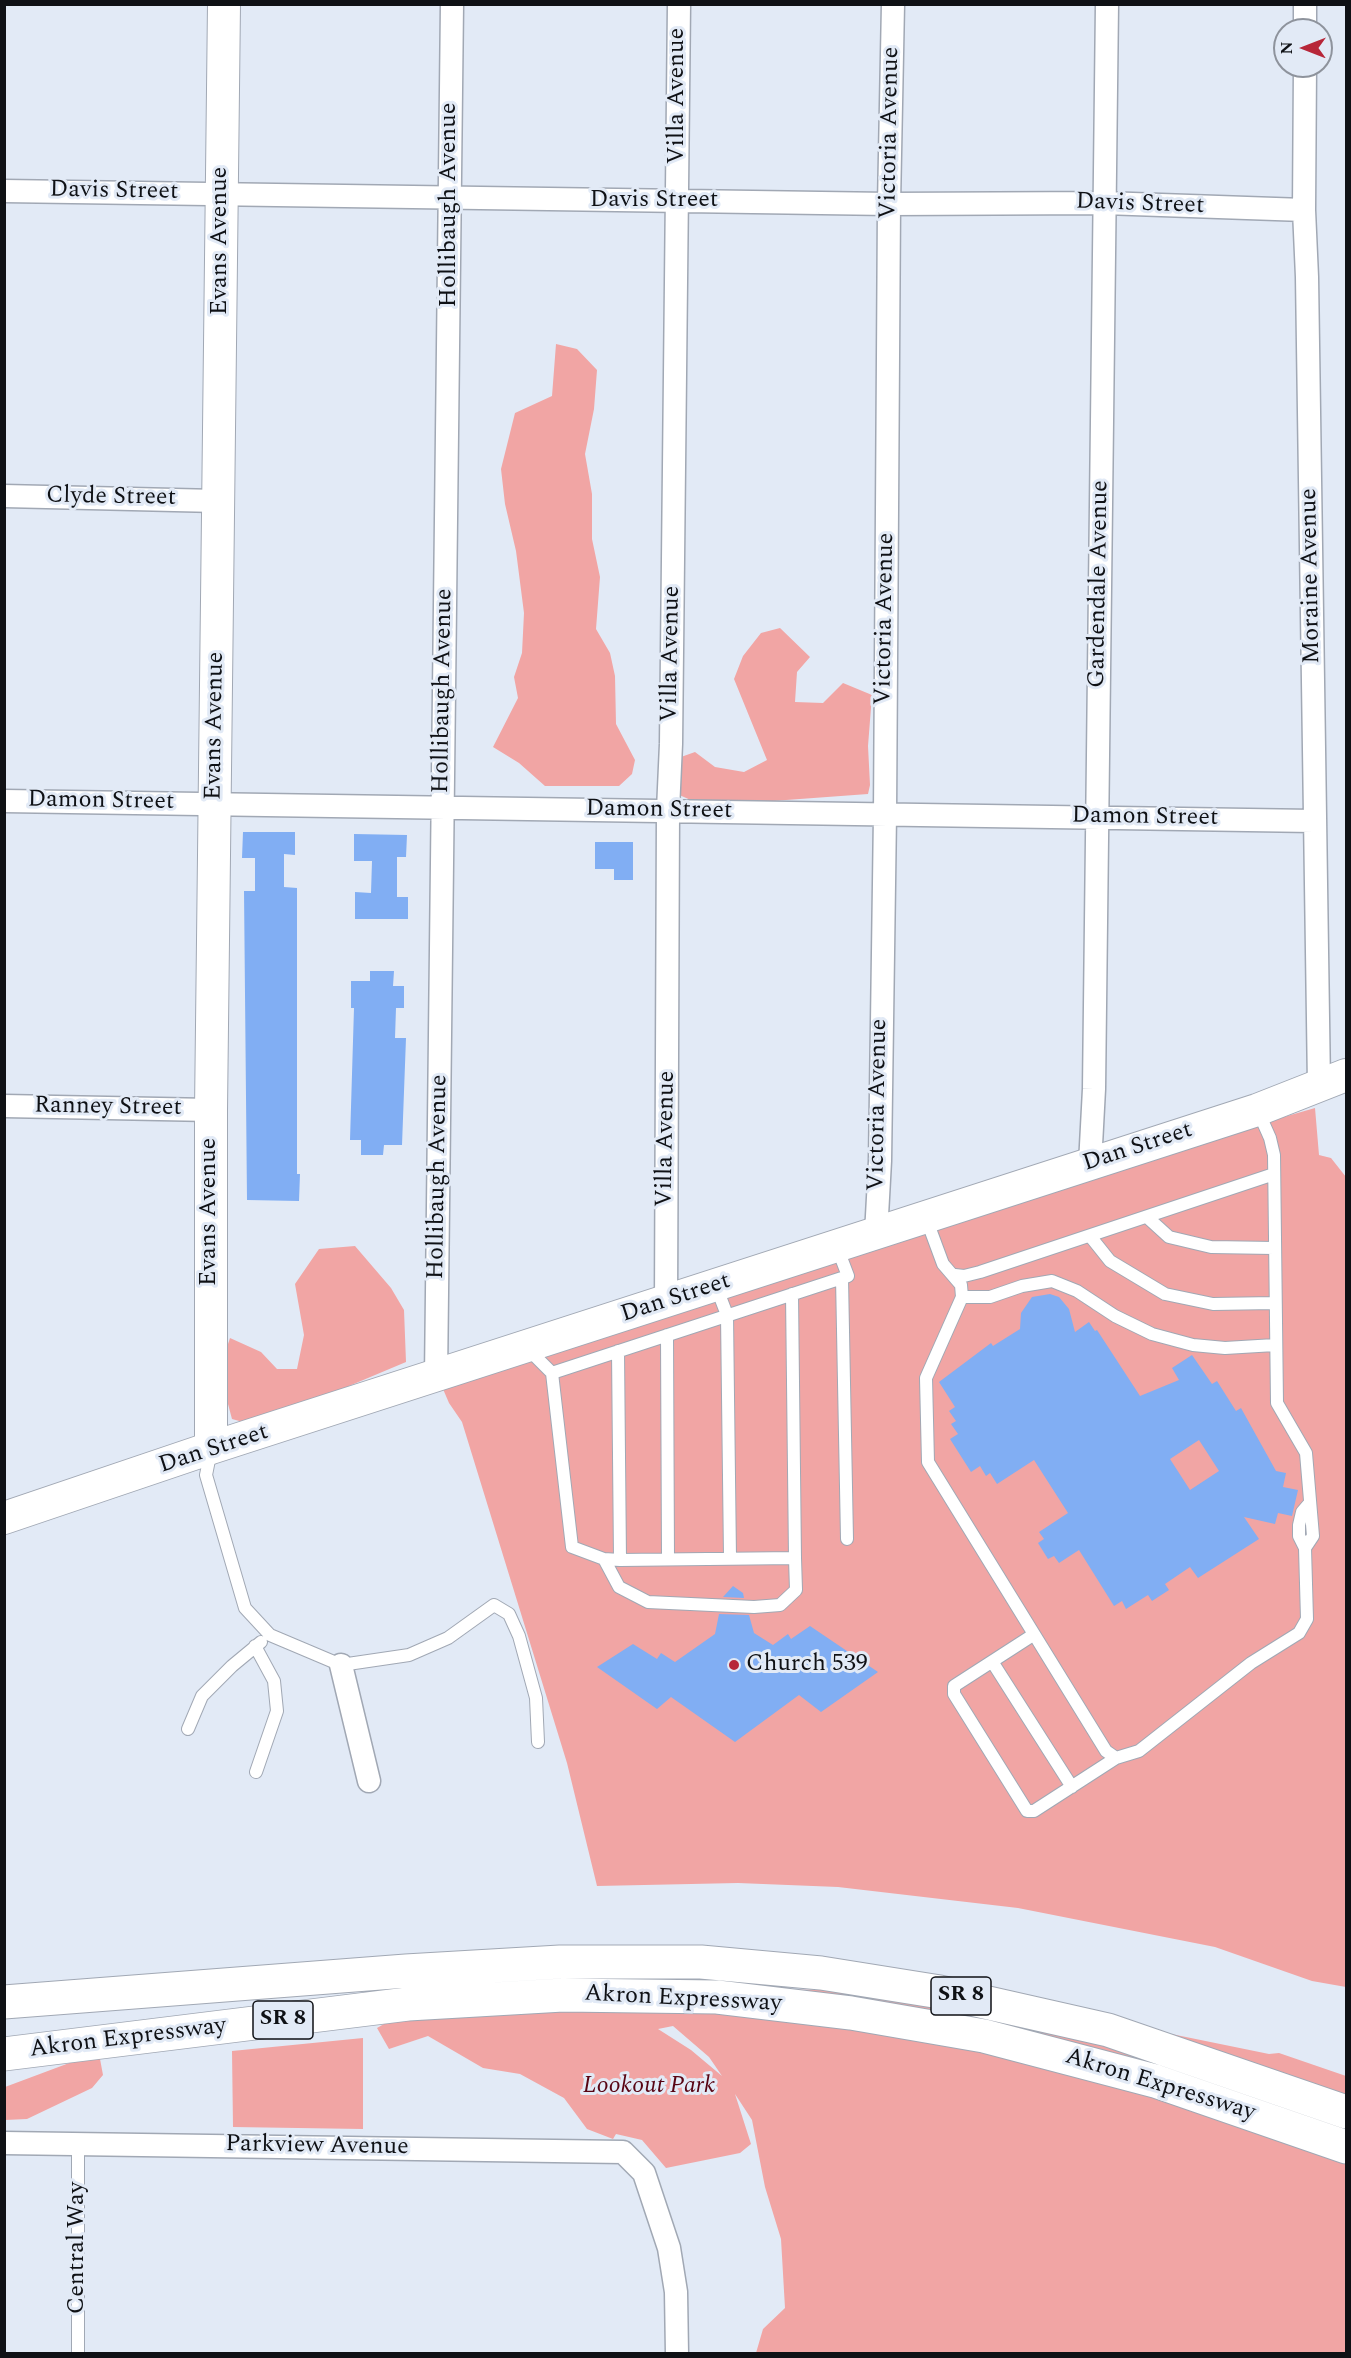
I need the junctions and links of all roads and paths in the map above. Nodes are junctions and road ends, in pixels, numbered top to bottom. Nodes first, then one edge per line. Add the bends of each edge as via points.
1 (224, 4) edge
2 (452, 4) edge
3 (679, 4) edge
4 (893, 4) edge
5 (1107, 4) edge
6 (1305, 78) edge
7 (4, 191) edge
8 (221, 193) junction
9 (449, 198) junction
10 (677, 200) junction
11 (1104, 203) junction
12 (888, 204) junction
13 (1304, 210) junction
14 (4, 496) edge
15 (217, 501) junction
16 (4, 801) edge
17 (214, 805) junction
18 (442, 807) junction
19 (668, 810) junction
20 (885, 814) junction
21 (1098, 818) junction
22 (1313, 821) junction
23 (1333, 1081) edge
24 (4, 1106) edge
25 (211, 1110) junction
26 (1257, 1110) junction
27 (1090, 1164) junction
28 (1274, 1174) junction
29 (1147, 1216) junction
30 (926, 1218) junction
31 (876, 1234) junction
32 (1090, 1236) junction
33 (837, 1246) junction
34 (1274, 1248) junction
35 (955, 1275) junction
36 (842, 1278) junction
37 (792, 1294) junction
38 (962, 1298) junction
39 (722, 1300) junction
40 (666, 1303) junction
41 (1274, 1304) junction
42 (667, 1335) junction
43 (1275, 1345) junction
44 (528, 1348) junction
45 (618, 1351) junction
46 (552, 1373) junction
47 (436, 1378) junction
48 (211, 1448) junction
49 (4, 1518) edge
50 (847, 1539) dead end
51 (795, 1557) junction
52 (730, 1558) junction
53 (604, 1559) junction
54 (668, 1559) junction
55 (620, 1560) junction
56 (270, 1635) junction
57 (1033, 1635) junction
58 (255, 1646) junction
59 (993, 1663) junction
60 (341, 1665) junction
61 (188, 1729) dead end
62 (538, 1742) dead end
63 (1116, 1758) junction
64 (256, 1772) dead end
65 (369, 1781) dead end
66 (1072, 1787) junction
67 (4, 2002) edge
68 (4, 2054) edge
69 (1347, 2112) edge
70 (4, 2143) edge
71 (78, 2143) junction
72 (1347, 2147) edge
73 (78, 2354) edge
74 (676, 2354) edge

1 - 8 street, Evans Avenue
2 - 9 street, Hollibaugh Avenue
3 - 10 street, Villa Avenue
4 - 12 street, Victoria Avenue
5 - 11 street, Gardendale Avenue
6 - 13 street, Moraine Avenue
7 - 8 street, Davis Street
8 - 9 street, Davis Street
8 - 15 street, Evans Avenue
9 - 10 street, Davis Street
9 - 18 street, Hollibaugh Avenue
10 - 12 street, Davis Street
10 - 19 street, Villa Avenue
11 - 12 street, Davis Street
11 - 13 street, Davis Street
11 - 21 street, Gardendale Avenue
12 - 20 street, Victoria Avenue
13 - 22 street, Moraine Avenue
14 - 15 street, Clyde Street
15 - 17 street, Evans Avenue
16 - 17 street, Damon Street
17 - 18 street, Damon Street
17 - 25 street, Evans Avenue
18 - 19 street, Damon Street
18 - 47 street, Hollibaugh Avenue
19 - 20 street, Damon Street
19 - 40 street, Villa Avenue
20 - 21 street, Damon Street
20 - 31 street, Victoria Avenue
21 - 22 street, Damon Street
21 - 27 street, Gardendale Avenue
22 - 23 street, Moraine Avenue
23 - 26 street, Dan Street
24 - 25 street, Ranney Street
25 - 48 street, Evans Avenue
26 - 27 street, Dan Street
26 - 28 lane via 1270,1138
27 - 30 street, Dan Street
28 - 29 lane
28 - 34 lane
29 - 32 lane
29 - 34 lane via 1169,1237 1211,1247
30 - 31 street, Dan Street
30 - 35 lane via 936,1250
31 - 33 street, Dan Street
32 - 35 lane via 980,1272
32 - 41 lane via 1110,1262 1165,1294 1214,1304
33 - 36 lane via 848,1276
33 - 39 street, Dan Street
34 - 41 lane
35 - 38 lane
36 - 37 lane
36 - 50 lane
37 - 39 lane
37 - 51 lane
38 - 43 lane via 990,1298 1022,1286 1052,1281 1077,1290 1115,1316 1152,1334 1192,1345 1225,1348
38 - 57 lane via 926,1378 928,1462
39 - 40 street, Dan Street
39 - 42 lane
39 - 52 lane
40 - 44 street, Dan Street
41 - 43 lane
42 - 45 lane
42 - 54 lane
43 - 63 lane via 1277,1403 1306,1453 1308,1505 1302,1512 1299,1536 1305,1548 1308,1619 1299,1633 1251,1663 1138,1751
44 - 46 lane
44 - 47 street, Dan Street
45 - 46 lane
45 - 55 lane
46 - 53 lane via 572,1547
47 - 48 street, Dan Street
48 - 49 street, Dan Street
48 - 56 lane via 206,1475 245,1608
51 - 52 lane
51 - 53 lane via 796,1590 780,1605 754,1607 648,1602 620,1587
52 - 54 lane
53 - 55 lane
54 - 55 lane
56 - 58 lane
56 - 60 lane
57 - 59 lane
57 - 63 lane via 1106,1751
58 - 61 lane via 202,1696
58 - 64 lane via 274,1681 277,1711
59 - 66 lane
59 - 66 lane via 954,1686 954,1694 1027,1811 1034,1811
60 - 62 lane via 409,1655 448,1638 494,1605 509,1614 519,1636 536,1698
60 - 65 street
63 - 66 lane
67 - 69 highway, Akron Expressway / SR 8 via 418,1970 560,1962 701,1962 821,1973 940,1992 1108,2030
68 - 72 highway, Akron Expressway / SR 8 via 408,2004 563,1995 717,1997 851,2013 984,2036 1155,2081
70 - 71 street, Parkview Avenue
71 - 73 lane, Central Way
71 - 74 street, Parkview Avenue via 623,2152 644,2173 669,2248 676,2292

